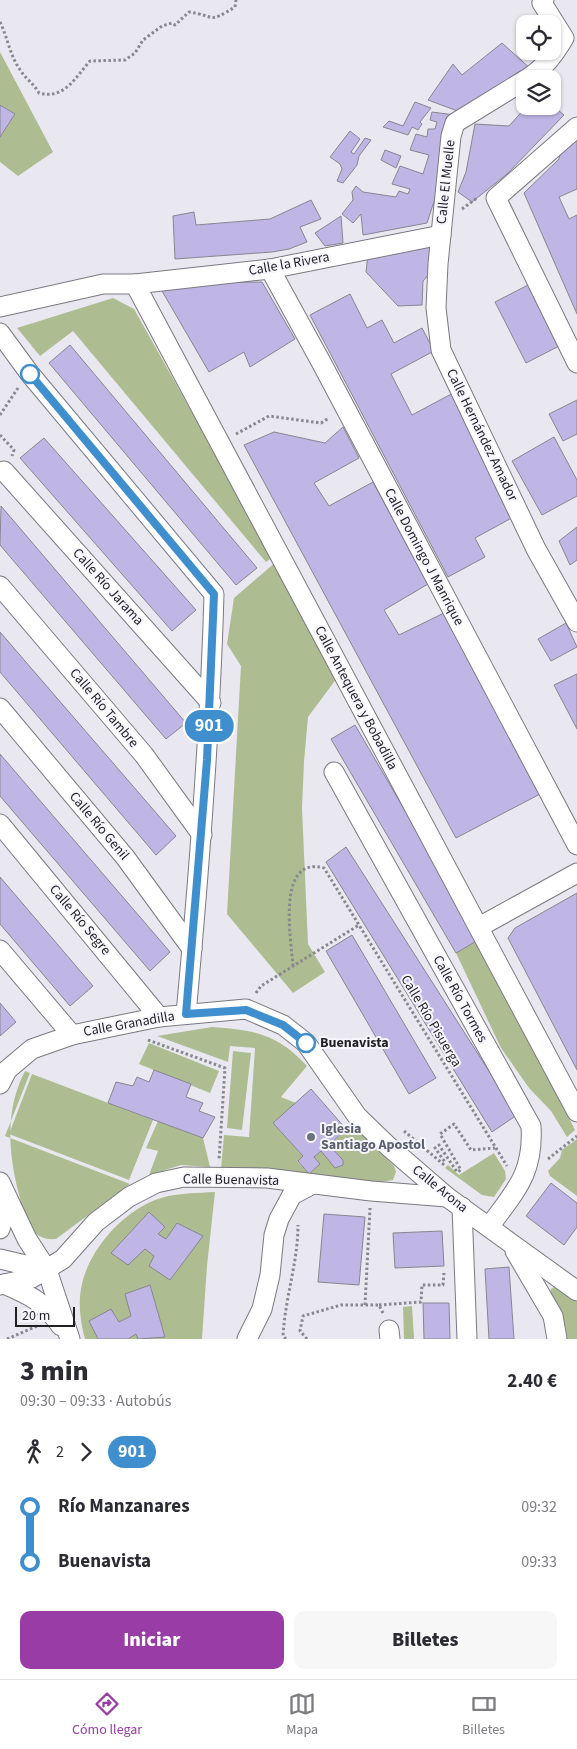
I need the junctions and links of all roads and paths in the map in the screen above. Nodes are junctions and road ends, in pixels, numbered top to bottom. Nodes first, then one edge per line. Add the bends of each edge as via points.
1 (236, 0) edge
2 (544, 0) edge
3 (0, 22) edge
4 (540, 70) edge
5 (516, 85) edge
6 (577, 127) edge
7 (488, 197) junction
8 (460, 211) dead end
9 (441, 235) junction
10 (270, 269) junction
11 (136, 284) junction
12 (0, 307) edge
13 (0, 333) edge
14 (577, 363) edge
15 (30, 374) junction
16 (346, 409) junction
17 (0, 415) edge
18 (220, 442) junction
19 (4, 471) dead end
20 (0, 586) edge
21 (577, 622) edge
22 (211, 703) junction
23 (0, 708) edge
24 (334, 772) dead end
25 (0, 824) edge
26 (202, 835) junction
27 (577, 845) edge
28 (577, 873) edge
29 (359, 925) junction
30 (478, 928) junction
31 (192, 949) junction
32 (0, 950) edge
33 (293, 966) junction
34 (246, 1010) junction
35 (186, 1014) junction
36 (160, 1016) junction
37 (72, 1035) junction
38 (142, 1041) dead end
39 (0, 1084) edge
40 (577, 1112) edge
41 (577, 1136) edge
42 (388, 1146) junction
43 (495, 1148) junction
44 (218, 1178) junction
45 (522, 1181) junction
46 (1, 1184) edge
47 (312, 1184) junction
48 (370, 1192) junction
49 (454, 1202) junction
50 (489, 1227) junction
51 (0, 1230) edge
52 (26, 1239) junction
53 (511, 1244) junction
54 (6, 1259) edge
55 (47, 1270) junction
56 (465, 1270) junction
57 (556, 1277) junction
58 (2, 1284) edge
59 (577, 1291) edge
60 (541, 1292) junction
61 (379, 1304) junction
62 (365, 1305) junction
63 (50, 1311) junction
64 (390, 1335) edge
65 (7, 1339) edge
66 (70, 1339) edge
67 (247, 1339) edge
68 (307, 1339) edge
69 (467, 1339) edge
70 (557, 1339) edge

1 - 3 path via 235,7 219,18 189,12 175,25 162,26 143,40 135,53 125,60 90,62 69,86 54,94 39,93 21,72
2 - 4 street, Calle El Muelle via 542,3 564,38 554,56
5 - 9 street, Calle El Muelle via 455,122
6 - 7 street
7 - 8 path
7 - 14 street
9 - 10 street, Calle la Rivera
9 - 21 street, Calle Hernández Amador via 436,308 441,350 536,548
10 - 11 street, Calle la Rivera
10 - 16 street, Calle Domingo J Manrique
11 - 12 street, Calle la Rivera via 102,284
11 - 18 street, Calle Antequera y Bobadilla
13 - 15 street
15 - 17 path
15 - 22 street, Calle Granadilla via 214,594
16 - 18 path via 321,422 269,416
16 - 27 street, Calle Domingo J Manrique
18 - 30 street, Calle Antequera y Bobadilla
19 - 22 street, Calle Río Jarama
20 - 26 street, Calle Río Tambre via 144,755
22 - 26 street, Calle Granadilla
23 - 31 street, Calle Río Genil via 125,857
24 - 45 street, Calle Río Tormes via 531,1126 532,1149
25 - 36 street, Calle Río Segre
26 - 31 street, Calle Granadilla
28 - 30 street
29 - 33 path
29 - 33 path, Calle Río Pisuerga via 324,868 314,865 304,868 294,877 289,908
29 - 43 path, Calle Río Pisuerga
30 - 40 street, Calle Antequera y Bobadilla
31 - 35 street, Calle Granadilla
32 - 37 street
33 - 34 path via 261,986
34 - 35 street, Calle Arona
34 - 42 street, Calle Arona via 283,1025 306,1043 358,1116
35 - 36 street, Calle Granadilla
36 - 37 street, Calle Granadilla
37 - 39 street, Calle Granadilla via 32,1049 7,1070
38 - 44 path via 149,1040 225,1068
41 - 45 path
42 - 43 path via 403,1131 443,1164 445,1162 435,1148 439,1146 457,1172 461,1170 440,1134 454,1124 471,1150
42 - 49 street, Calle Arona
43 - 45 path, Calle Río Pisuerga
44 - 47 street, Calle Buenavista via 267,1178
44 - 55 street, Calle Buenavista via 184,1177 156,1183 129,1197 109,1211 63,1259
45 - 50 street, Calle Río Tormes
46 - 51 street via 3,1219
46 - 52 street
47 - 48 street, Calle Buenavista
47 - 67 street via 292,1195 279,1219 262,1309
48 - 49 street, Calle Buenavista
48 - 62 path
49 - 50 street, Calle Arona
49 - 56 street
50 - 53 street, Calle Arona
52 - 54 street
52 - 55 street
53 - 57 street, Calle Arona
53 - 60 street, Calle Arona
54 - 55 street
55 - 58 street, Calle Buenavista via 32,1278
55 - 66 street
56 - 61 path via 443,1274 444,1285 422,1284 421,1302
56 - 69 street
57 - 59 street, Calle Arona
57 - 60 street via 547,1281
58 - 63 street via 33,1296
60 - 70 street, Calle Arona via 553,1316
61 - 62 path
61 - 64 path
62 - 68 path via 341,1305 303,1316 300,1331
63 - 65 path via 40,1325
63 - 66 street

